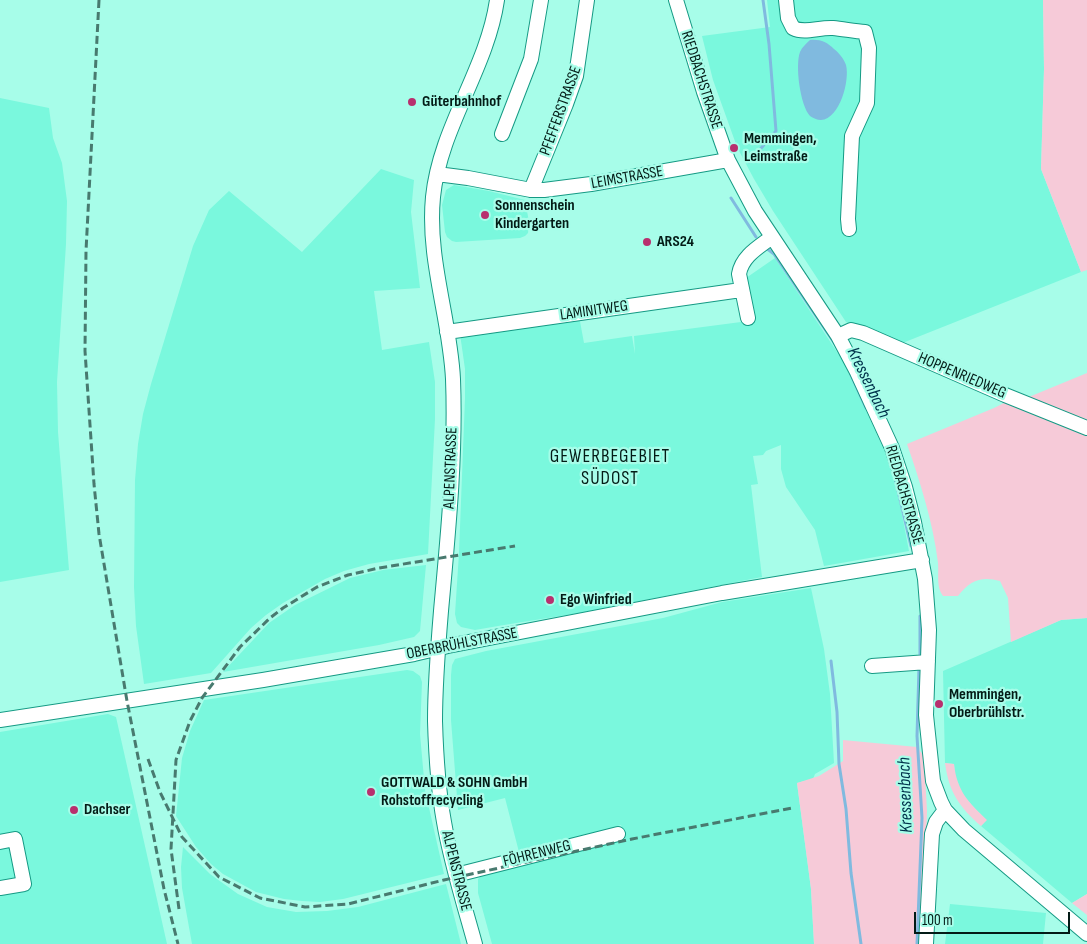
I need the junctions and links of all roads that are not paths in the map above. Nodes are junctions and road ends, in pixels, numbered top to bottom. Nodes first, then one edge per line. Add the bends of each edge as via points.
1 (497, 0) edge
2 (541, 0) edge
3 (587, 0) edge
4 (676, 0) edge
5 (786, 0) edge
6 (502, 134) dead end
7 (728, 160) junction
8 (437, 174) junction
9 (531, 190) junction
10 (849, 229) dead end
11 (779, 240) junction
12 (742, 290) junction
13 (748, 318) dead end
14 (447, 332) junction
15 (838, 336) junction
16 (1087, 428) edge
17 (922, 560) junction
18 (438, 648) junction
19 (922, 663) junction
20 (872, 666) dead end
21 (0, 720) edge
22 (945, 810) junction
23 (618, 834) dead end
24 (0, 842) edge
25 (456, 874) junction
26 (0, 888) edge
27 (1087, 934) edge
28 (475, 944) edge
29 (926, 944) edge

1 - 8 street, ALPENSTRASSE via 484,50 447,140
2 - 6 street via 530,59
3 - 9 street, PFEFFERSTRASSE via 576,76
4 - 7 street, RIEDBACHSTRASSE
5 - 10 street via 788,18 793,28 802,32 832,28 865,32 869,48 867,104 852,136
7 - 9 street, LEIMSTRASSE via 591,184
7 - 11 street, RIEDBACHSTRASSE via 755,211
8 - 9 street, LEIMSTRASSE
8 - 14 street, ALPENSTRASSE via 433,232
11 - 12 street via 743,261 739,274
11 - 15 street, RIEDBACHSTRASSE
12 - 13 street
12 - 14 street, LAMINITWEG
14 - 18 street, ALPENSTRASSE via 453,377 453,442
15 - 16 street, HOPPENRIEDWEG via 850,330 863,333
15 - 17 street, RIEDBACHSTRASSE via 862,369 900,471
17 - 18 street, OBERBRÜHLSTRASSE via 730,591
17 - 19 street, RIEDBACHSTRASSE via 929,630
18 - 21 street, OBERBRÜHLSTRASSE via 263,680
18 - 25 street, ALPENSTRASSE via 435,712 438,777
19 - 20 street
19 - 22 street, RIEDBACHSTRASSE via 933,781
22 - 27 street, RIEDBACHSTRASSE via 996,859
22 - 29 street via 932,834
23 - 25 street, FÖHRENWEG
24 - 26 street via 15,840 24,884
25 - 28 street, ALPENSTRASSE

